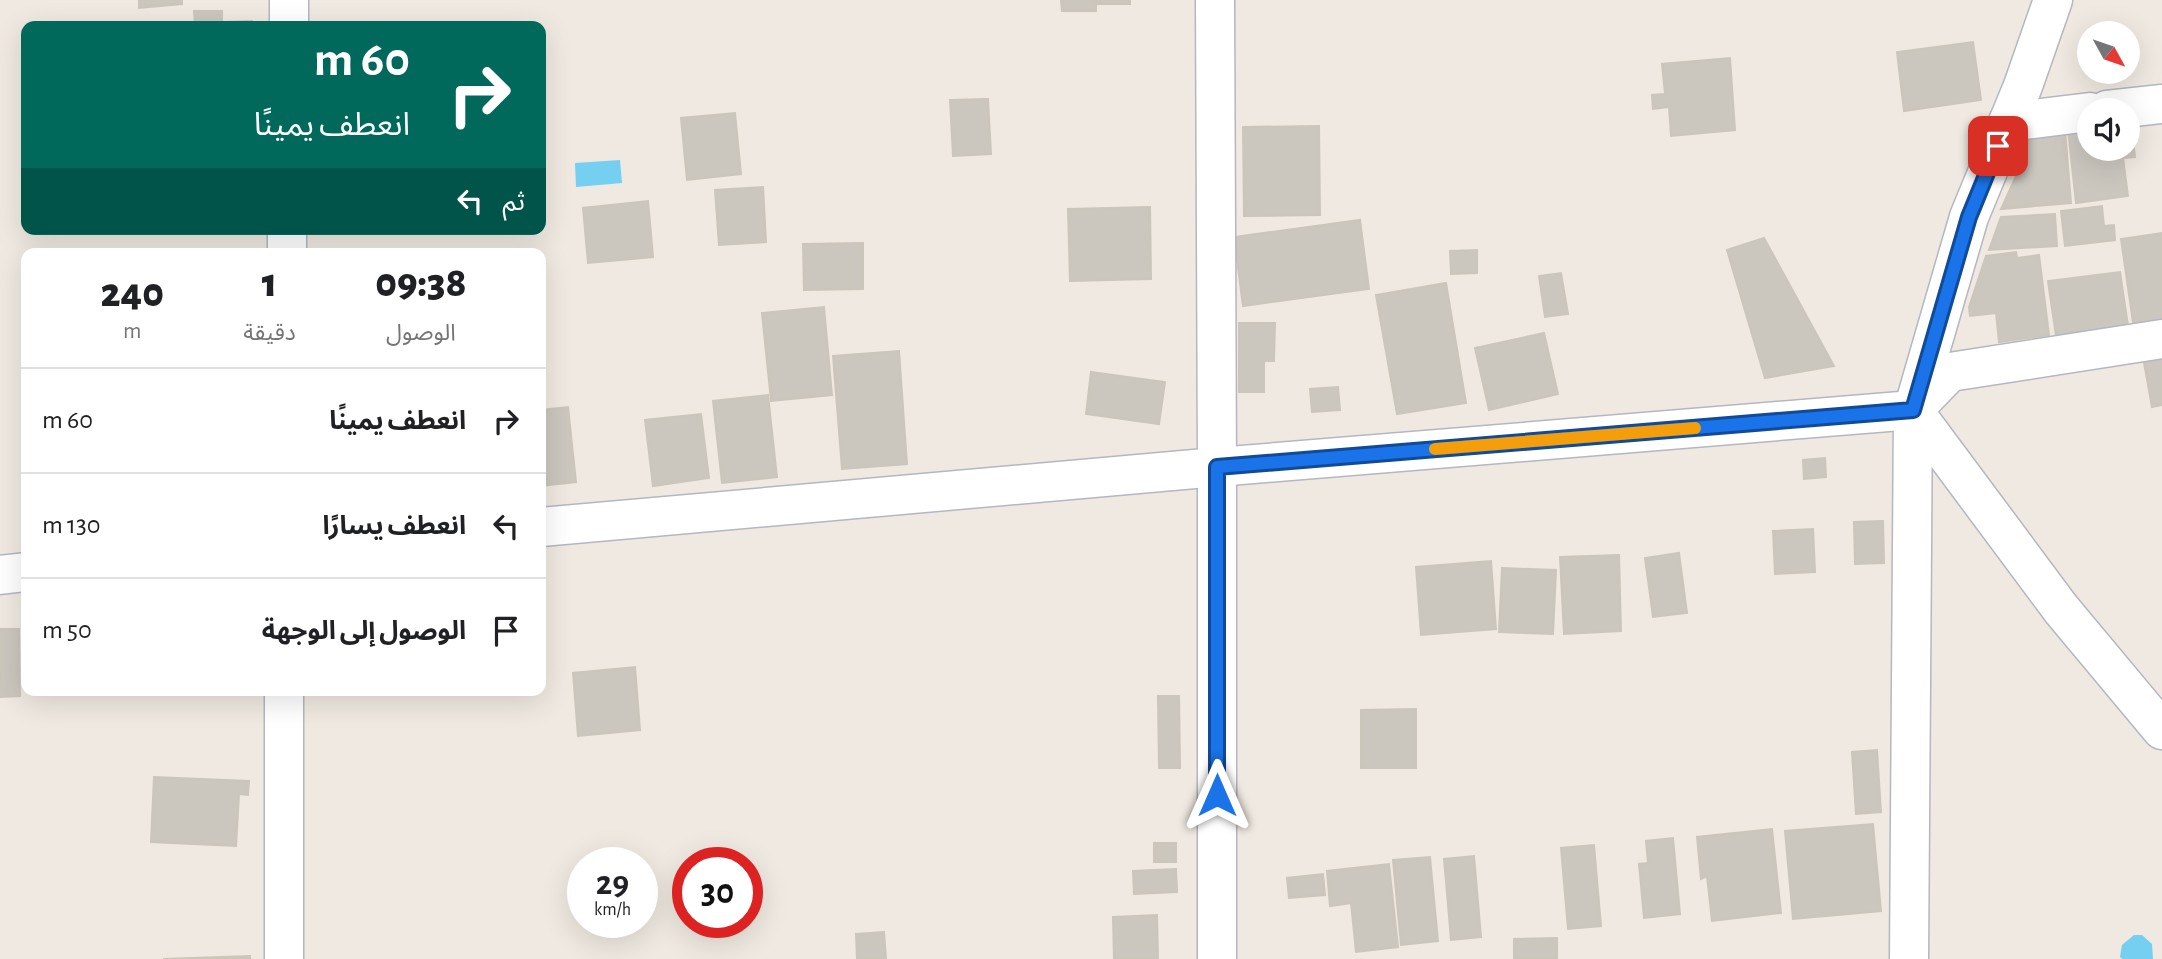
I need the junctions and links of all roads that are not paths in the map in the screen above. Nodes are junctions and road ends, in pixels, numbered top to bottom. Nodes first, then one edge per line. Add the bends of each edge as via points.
1 (289, 0) edge
2 (1214, 0) edge
3 (2053, 0) edge
4 (289, 21) edge
5 (2162, 104) edge
6 (2140, 106) edge
7 (2077, 114) edge
8 (2008, 122) junction
9 (2162, 339) edge
10 (1913, 410) junction
11 (1217, 467) junction
12 (546, 527) edge
13 (21, 573) edge
14 (0, 575) edge
15 (284, 696) edge
16 (2162, 730) edge
17 (284, 959) edge
18 (1217, 959) edge
19 (1909, 959) edge

1 - 4 street
2 - 11 street
3 - 8 street
5 - 6 street
7 - 8 street
8 - 10 street via 1969,217
9 - 10 street via 1950,372
10 - 11 street
10 - 16 street via 2061,609
10 - 19 street
11 - 12 street
11 - 18 street
13 - 14 street
15 - 17 street

